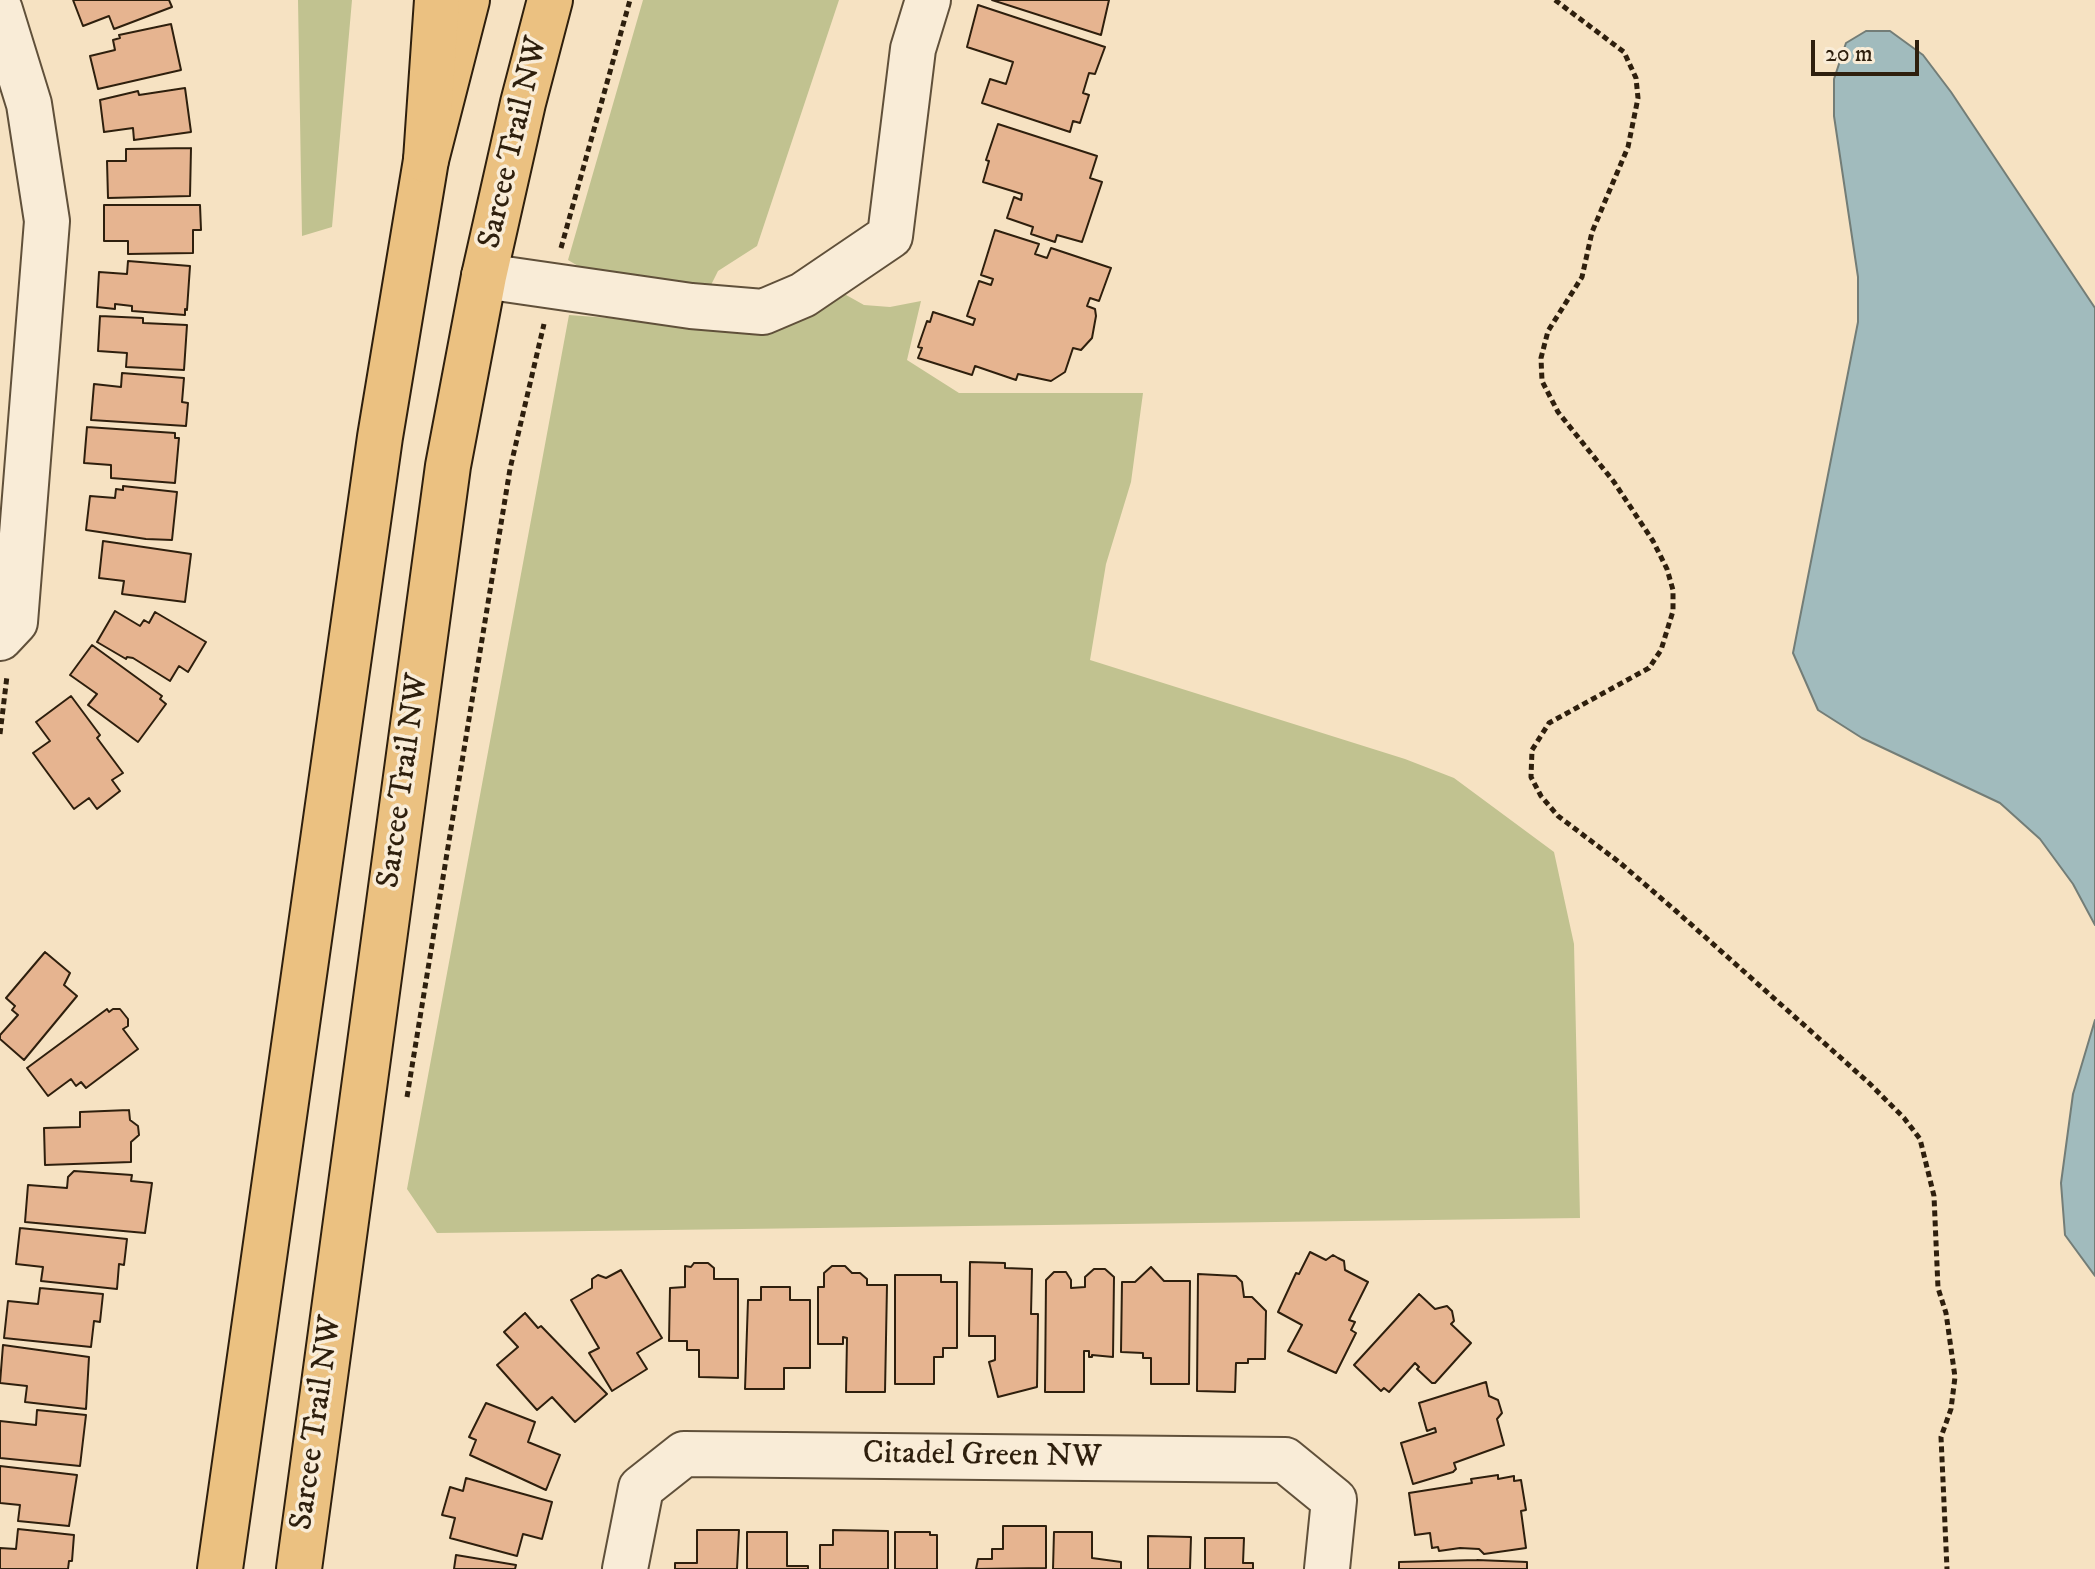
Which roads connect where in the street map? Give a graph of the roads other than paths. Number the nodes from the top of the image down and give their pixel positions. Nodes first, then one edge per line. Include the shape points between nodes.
1 (437, 0) edge
2 (467, 0) edge
3 (550, 0) edge
4 (928, 0) edge
5 (0, 10) edge
6 (426, 160) junction
7 (484, 276) junction
8 (4, 657) edge
9 (220, 1569) edge
10 (299, 1569) edge
11 (625, 1569) edge
12 (1327, 1569) edge

1 - 6 main road
2 - 6 main road
3 - 7 main road, Sarcee Trail NW
4 - 7 street via 913,49 890,236 803,295 763,312
5 - 8 street via 29,104 47,221 15,622
6 - 9 main road via 380,437
7 - 10 main road, Sarcee Trail NW via 448,466
11 - 12 street, Citadel Green NW via 641,1488 684,1454 1285,1460 1334,1500

